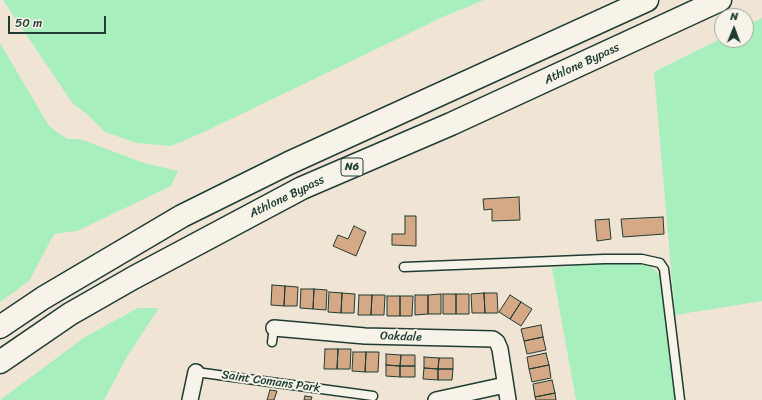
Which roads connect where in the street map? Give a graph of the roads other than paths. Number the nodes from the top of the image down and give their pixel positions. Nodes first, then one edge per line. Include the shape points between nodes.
1 (647, 0) edge
2 (720, 0) edge
3 (404, 267) dead end
4 (0, 327) edge
5 (273, 335) dead end
6 (0, 362) edge
7 (196, 372) joint
8 (505, 385) junction
9 (373, 396) dead end
10 (190, 400) edge
11 (436, 400) edge
12 (508, 400) edge
13 (680, 400) edge

1 - 4 highway, N6 via 296,159 197,209 127,247
2 - 6 highway, Athlone Bypass / N6 via 451,124 295,192 205,238 70,314
3 - 13 lane via 604,259 642,259 660,264 664,269
5 - 8 street, Oakdale via 493,339 500,349
7 - 9 lane, Saint Comans Park
7 - 10 street, Saint Comans Park
8 - 11 street
8 - 12 street, Oakdale

